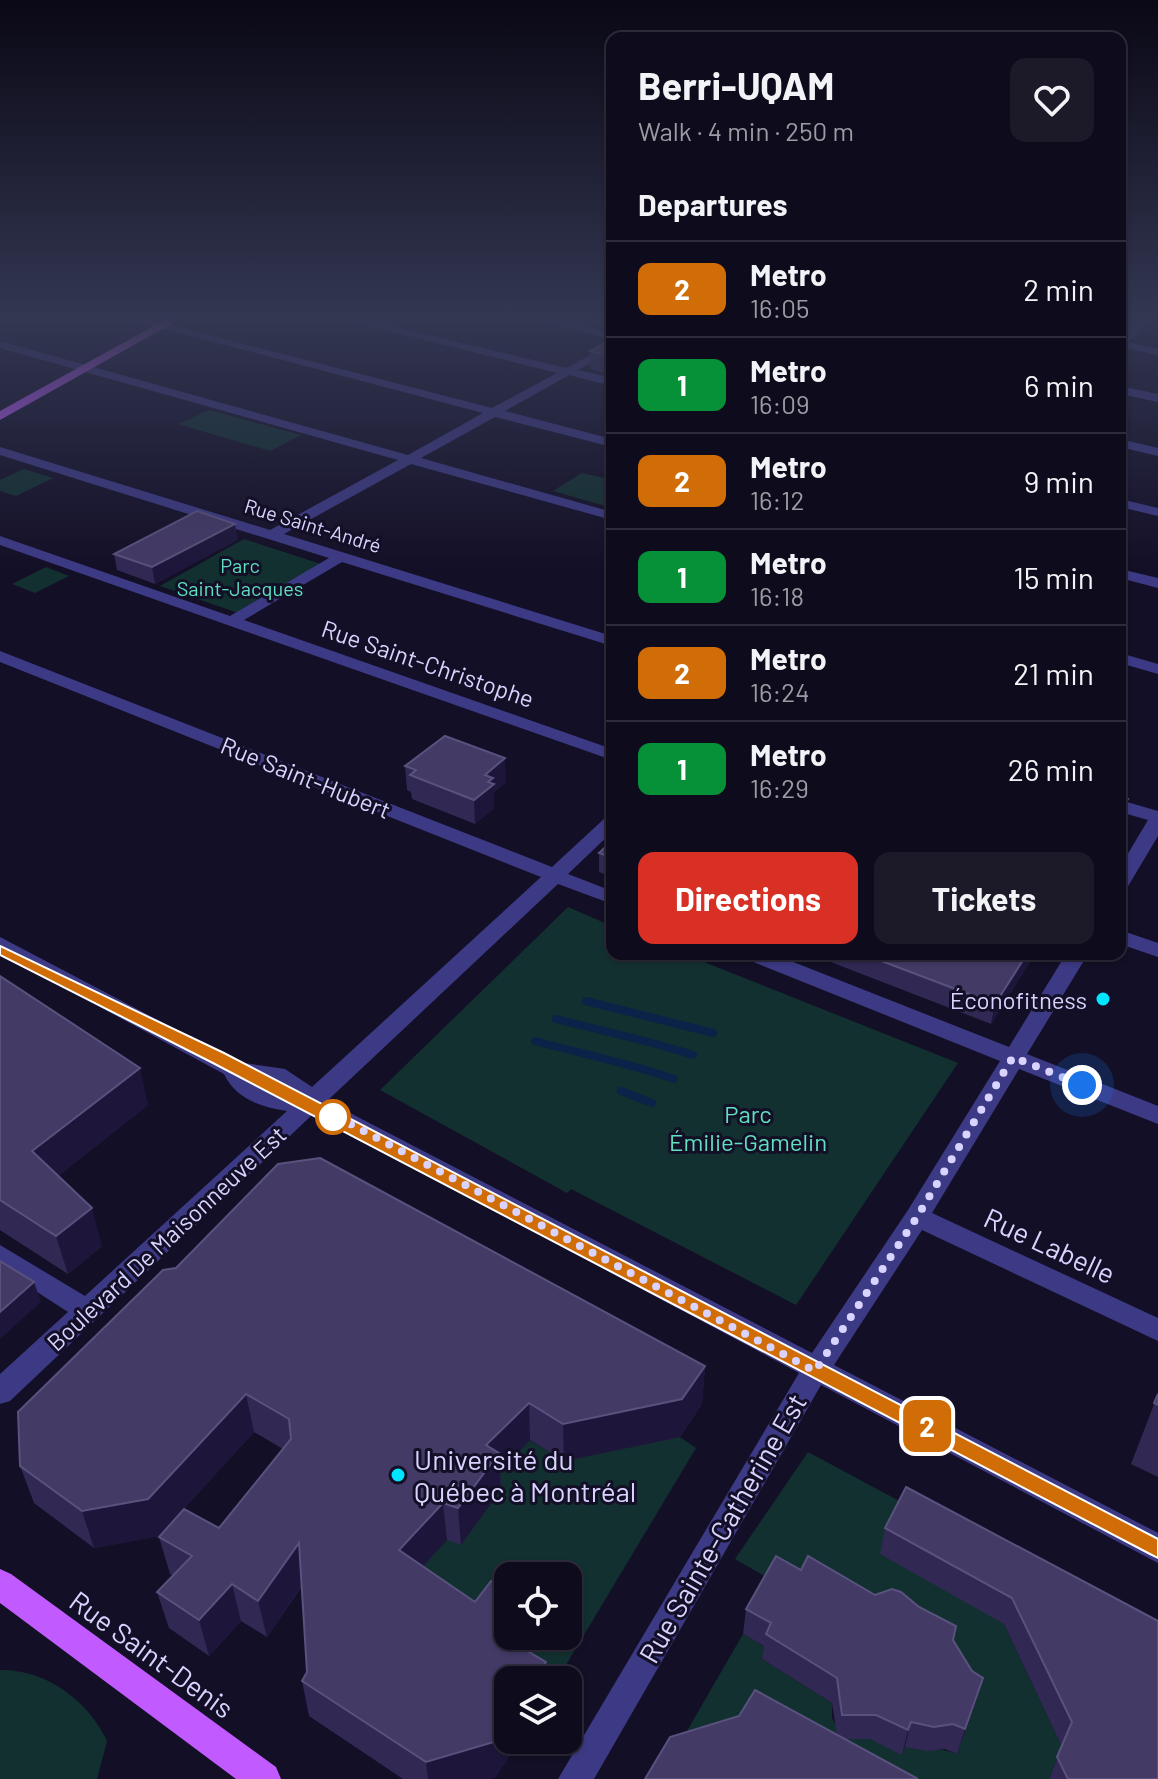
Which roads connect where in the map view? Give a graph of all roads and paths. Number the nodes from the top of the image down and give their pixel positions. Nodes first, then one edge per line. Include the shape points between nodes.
1 (27, 401) edge
2 (205, 401) edge
3 (451, 401) edge
4 (514, 401) edge
5 (494, 412) junction
6 (0, 416) edge
7 (606, 441) edge
8 (1126, 444) edge
9 (0, 451) edge
10 (1158, 452) edge
11 (410, 459) junction
12 (1126, 504) edge
13 (1158, 512) edge
14 (606, 514) edge
15 (272, 535) junction
16 (0, 540) edge
17 (342, 556) junction
18 (1126, 575) edge
19 (1158, 583) edge
20 (232, 621) junction
21 (606, 639) edge
22 (0, 656) edge
23 (1126, 660) edge
24 (1158, 669) edge
25 (606, 753) edge
26 (1126, 808) edge
27 (1158, 818) edge
28 (606, 828) edge
29 (1126, 874) edge
30 (555, 876) junction
31 (606, 896) edge
32 (1126, 939) edge
33 (0, 944) edge
34 (1158, 950) edge
35 (768, 960) edge
36 (1073, 960) edge
37 (1013, 1057) junction
38 (311, 1103) junction
39 (1158, 1115) edge
40 (917, 1217) junction
41 (0, 1255) edge
42 (87, 1311) junction
43 (1158, 1330) edge
44 (815, 1371) junction
45 (0, 1392) edge
46 (1158, 1549) edge
47 (0, 1584) edge
48 (264, 1779) edge
49 (575, 1779) edge

1 - 6 main road
2 - 11 street
3 - 5 street
4 - 5 street
5 - 7 street
5 - 11 street
8 - 10 street
9 - 15 street, Rue Saint-André
11 - 14 street
11 - 15 street
12 - 13 street
15 - 17 street, Rue Saint-André
16 - 20 street, Rue Saint-Christophe
17 - 20 street
17 - 21 street, Rue Saint-André
18 - 19 street
20 - 25 street, Rue Saint-Christophe
22 - 30 street, Rue Saint-Hubert
23 - 24 street
26 - 27 street
27 - 29 street
28 - 30 street, Boulevard De Maisonneuve Est
30 - 31 street, Rue Saint-Hubert
30 - 38 street, Boulevard De Maisonneuve Est
32 - 34 street
33 - 38 street via 233,1069 241,1084 270,1099
35 - 37 street
36 - 37 street, Rue Sainte-Catherine Est
37 - 39 street
37 - 40 street, Rue Sainte-Catherine Est
38 - 42 street, Boulevard De Maisonneuve Est
38 - 44 street
40 - 43 street, Rue Labelle
40 - 44 street, Rue Sainte-Catherine Est
41 - 42 street
42 - 45 street, Boulevard De Maisonneuve Est
44 - 46 street
44 - 49 street, Rue Sainte-Catherine Est
47 - 48 main road, Rue Saint-Denis

